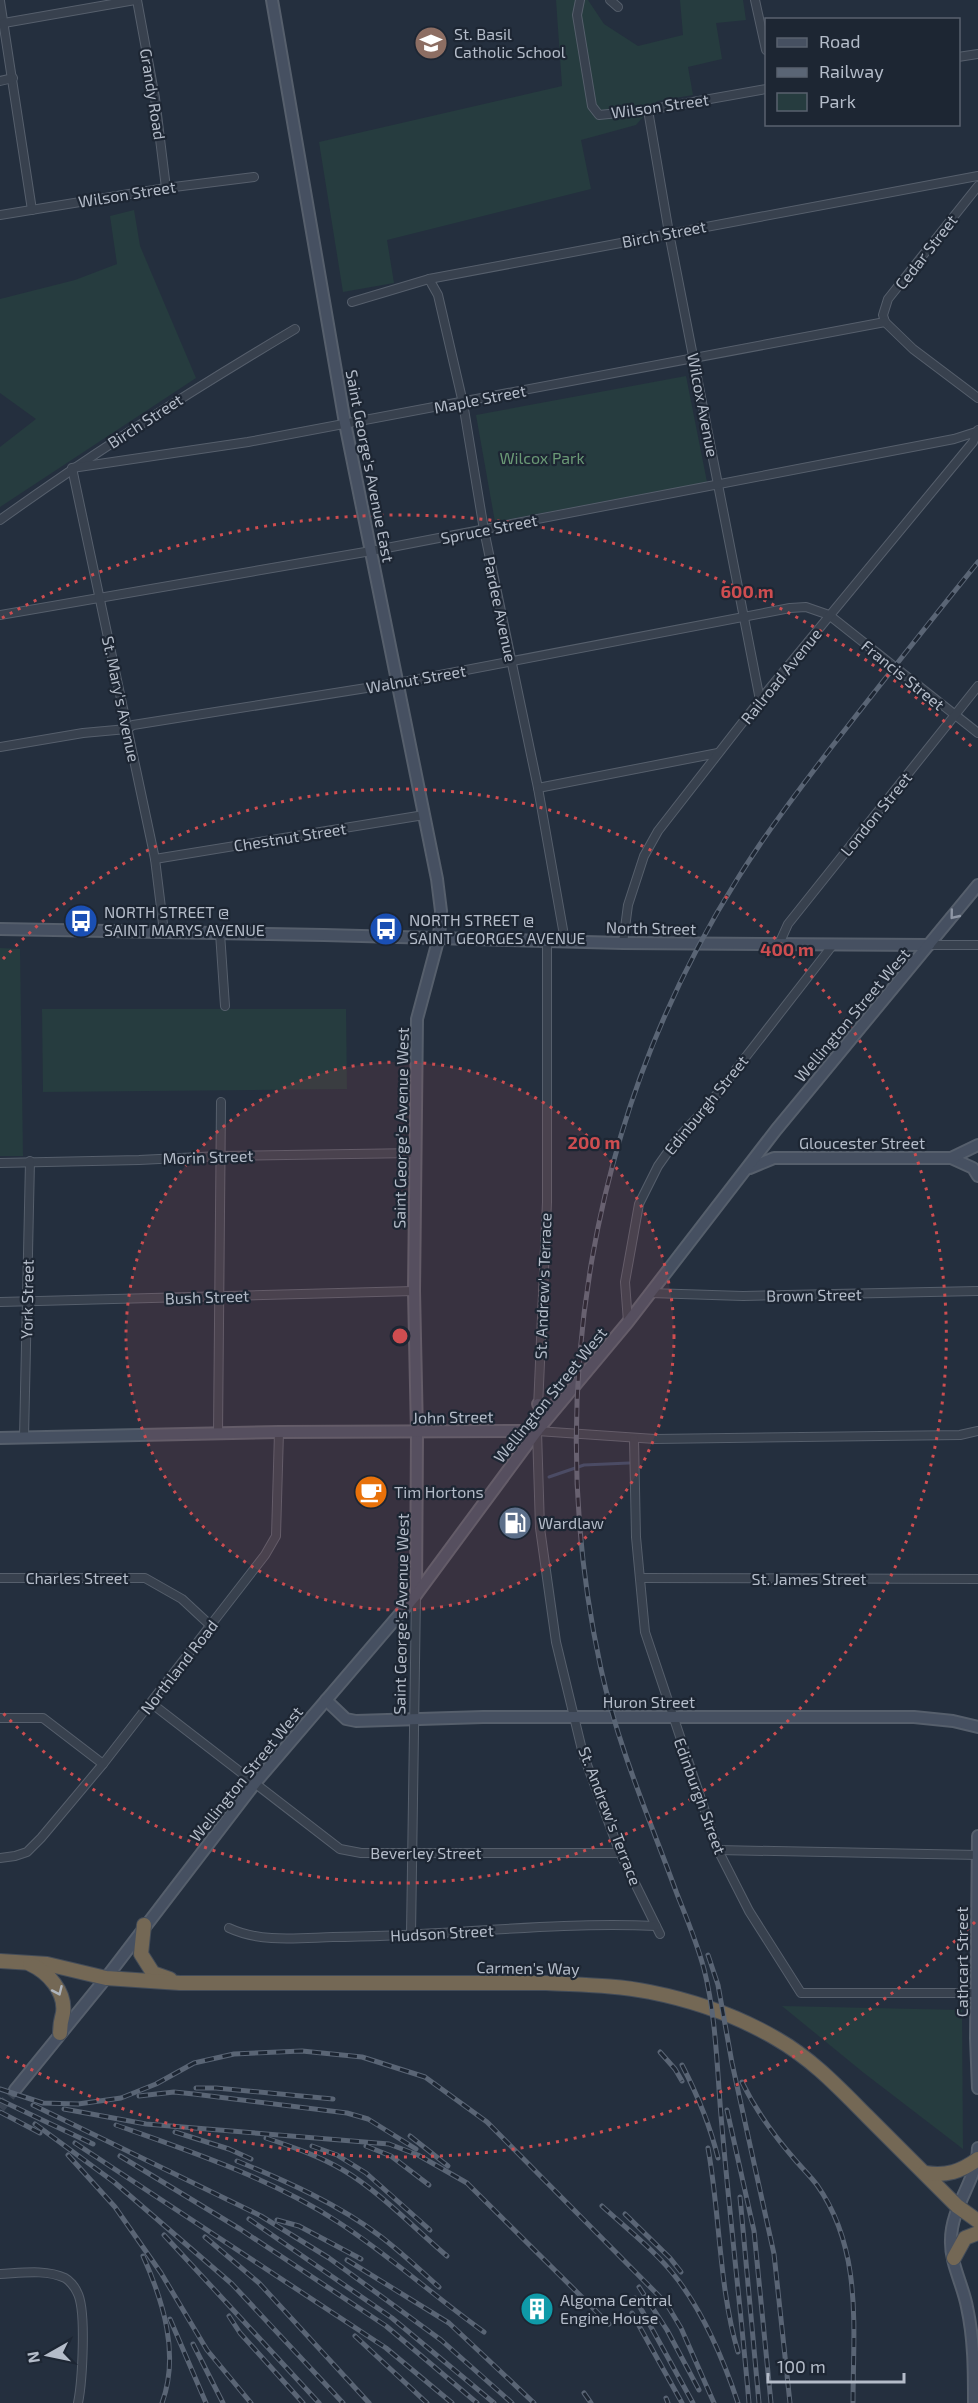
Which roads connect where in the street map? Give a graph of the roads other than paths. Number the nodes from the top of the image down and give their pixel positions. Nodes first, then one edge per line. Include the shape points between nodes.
1 (136, 0) edge
2 (272, 0) edge
3 (580, 0) edge
4 (610, 0) edge
5 (755, 0) edge
6 (0, 2) edge
7 (618, 8) dead end
8 (4, 23) junction
9 (765, 45) edge
10 (978, 54) edge
11 (960, 57) edge
12 (13, 78) junction
13 (0, 81) edge
14 (765, 89) edge
15 (648, 110) junction
16 (978, 176) edge
17 (254, 177) dead end
18 (978, 186) edge
19 (166, 188) junction
20 (32, 210) junction
21 (0, 215) edge
22 (669, 233) junction
23 (429, 279) junction
24 (352, 302) dead end
25 (885, 322) junction
26 (295, 329) dead end
27 (694, 358) junction
28 (978, 398) edge
29 (463, 403) junction
30 (345, 423) junction
31 (977, 431) edge
32 (72, 468) junction
33 (718, 484) junction
34 (0, 520) edge
35 (484, 530) junction
36 (371, 551) junction
37 (99, 597) junction
38 (0, 615) edge
39 (830, 615) junction
40 (746, 618) junction
41 (511, 662) junction
42 (398, 683) junction
43 (978, 686) edge
44 (760, 700) junction
45 (955, 716) junction
46 (127, 729) junction
47 (978, 733) edge
48 (0, 747) edge
49 (718, 753) junction
50 (538, 788) junction
51 (424, 815) junction
52 (155, 859) junction
53 (978, 885) edge
54 (0, 929) edge
55 (164, 932) junction
56 (220, 933) junction
57 (439, 937) junction
58 (548, 941) junction
59 (565, 942) junction
60 (623, 943) junction
61 (779, 944) junction
62 (929, 945) junction
63 (978, 945) edge
64 (832, 946) junction
65 (225, 1006) dead end
66 (221, 1102) dead end
67 (776, 1130) junction
68 (978, 1144) edge
69 (416, 1153) junction
70 (220, 1156) junction
71 (786, 1157) junction
72 (951, 1158) junction
73 (30, 1161) junction
74 (0, 1162) edge
75 (746, 1170) junction
76 (978, 1176) edge
77 (414, 1291) junction
78 (978, 1291) edge
79 (650, 1293) junction
80 (219, 1296) junction
81 (0, 1302) edge
82 (26, 1302) junction
83 (628, 1322) junction
84 (560, 1403) junction
85 (538, 1404) junction
86 (537, 1431) junction
87 (978, 1431) edge
88 (279, 1432) junction
89 (417, 1433) junction
90 (218, 1434) junction
91 (24, 1437) junction
92 (0, 1438) edge
93 (634, 1438) junction
94 (0, 1578) edge
95 (640, 1578) junction
96 (978, 1579) edge
97 (416, 1595) junction
98 (210, 1625) junction
99 (326, 1701) junction
100 (151, 1703) junction
101 (672, 1716) junction
102 (575, 1717) junction
103 (0, 1718) edge
104 (414, 1720) junction
105 (978, 1727) edge
106 (103, 1764) junction
107 (256, 1782) junction
108 (978, 1836) edge
109 (718, 1850) junction
110 (620, 1853) junction
111 (412, 1854) junction
112 (978, 1855) edge
113 (0, 1858) edge
114 (144, 1925) junction
115 (656, 1926) junction
116 (230, 1928) dead end
117 (660, 1934) dead end
118 (411, 1935) junction
119 (0, 1961) edge
120 (28, 1963) junction
121 (977, 1968) edge
122 (106, 1978) junction
123 (180, 1983) junction
124 (976, 1993) junction
125 (60, 2033) junction
126 (977, 2038) edge
127 (978, 2088) edge
128 (15, 2090) tunnel mouth
129 (978, 2148) edge
130 (978, 2159) edge
131 (925, 2174) junction
132 (957, 2206) junction
133 (978, 2221) edge
134 (978, 2233) edge
135 (954, 2258) junction
136 (0, 2274) edge
137 (976, 2347) edge
138 (78, 2403) edge
139 (974, 2403) edge

1 - 8 street
1 - 19 street, Grandy Road via 155,98
2 - 30 street, Saint George's Avenue East
3 - 15 street, Wilson Street via 577,15 592,106 599,115
4 - 7 street
5 - 9 street
6 - 8 street
8 - 12 street
10 - 11 street
12 - 13 street
12 - 20 street
14 - 15 street, Wilson Street
15 - 22 street, Wilcox Avenue
16 - 22 street, Birch Street
17 - 19 street, Wilson Street
18 - 25 street, Cedar Street via 888,299
19 - 20 street, Wilson Street
20 - 21 street, Wilson Street
22 - 23 street, Birch Street
22 - 27 street, Wilcox Avenue
23 - 24 street, Birch Street
23 - 29 street, Pardee Avenue via 438,295
25 - 27 street, Maple Street
25 - 28 street
26 - 32 street, Birch Street
27 - 29 street, Maple Street
27 - 33 street, Wilcox Avenue
29 - 30 street, Maple Street
29 - 35 street, Pardee Avenue
30 - 32 street, Maple Street
30 - 36 street, Saint George's Avenue East
31 - 33 street, Spruce Street via 954,439
31 - 39 street, Railroad Avenue via 973,442
32 - 34 street, Birch Street
32 - 37 street, St. Mary's Avenue
33 - 35 street, Spruce Street
33 - 40 street, Wilcox Avenue
35 - 36 street, Spruce Street
35 - 41 street, Pardee Avenue
36 - 37 street, Spruce Street
36 - 42 street, Saint George's Avenue East
37 - 38 street, Spruce Street
37 - 46 street, St. Mary's Avenue
39 - 40 street, Walnut Street via 806,607
39 - 44 street, Railroad Avenue
39 - 45 street, Francis Street
40 - 41 street, Walnut Street
40 - 44 street, Wilcox Avenue
41 - 42 street, Walnut Street
41 - 50 street, Pardee Avenue
42 - 46 street, Walnut Street
42 - 51 street, Saint George's Avenue East
43 - 45 street, London Street
44 - 49 street, Railroad Avenue
45 - 47 street, Francis Street
45 - 61 street, London Street via 788,924
46 - 48 street, Walnut Street
46 - 52 street, St. Mary's Avenue
49 - 50 street
49 - 60 street, Railroad Avenue via 658,831 644,856 628,905
50 - 59 street, Pardee Avenue
51 - 52 street, Chestnut Street
51 - 57 street, Saint George's Avenue East via 441,911
52 - 55 street, St. Mary's Avenue
53 -> 62 street, Wellington Street West
54 - 55 street, North Street
55 - 56 street, North Street
56 - 57 street, North Street
56 - 65 street
57 - 58 street, North Street
57 - 69 street, Saint George's Avenue West via 417,1018
58 - 59 street, North Street
58 - 85 street, St. Andrew's Terrace via 547,1202
59 - 60 street, North Street
60 - 61 street, North Street
61 - 64 street, North Street
62 - 63 street, North Street
62 - 64 street, North Street
62 - 67 street, Wellington Street West
64 - 83 street, Edinburgh Street via 658,1166 639,1204 625,1282
66 - 70 street
67 - 71 street via 777,1147
67 - 75 street, Wellington Street West
68 - 72 street, Gloucester Street
69 - 70 street, Morin Street
69 - 77 street, Saint George's Avenue West
70 - 73 street, Morin Street
70 - 80 street
71 - 72 street, Gloucester Street
71 - 75 street, Gloucester Street
72 - 76 street via 973,1168
73 - 74 street, Morin Street
73 - 82 street, York Street
75 - 79 street, Wellington Street West
77 - 80 street, Bush Street
77 - 89 street, Saint George's Avenue West
78 - 79 street, Brown Street via 743,1296
79 - 83 street, Wellington Street West
80 - 82 street, Bush Street
80 - 90 street
81 - 82 street, Bush Street
82 - 91 street, York Street
83 - 84 street, Wellington Street West
84 - 85 street via 547,1407
84 - 86 street, Wellington Street West
85 - 86 street, St. Andrew's Terrace
86 - 89 street, John Street
86 - 93 street, John Street
86 - 97 street, Wellington Street West
86 - 102 street, St. Andrew's Terrace via 540,1528 556,1642
87 - 93 street, John Street via 949,1435
88 - 89 street, John Street
88 - 90 street, John Street
88 - 98 street, Northland Road via 276,1536
89 - 97 street, Saint George's Avenue West
90 - 91 street, John Street
91 - 92 street, John Street
93 - 95 street, Edinburgh Street
94 - 98 street, Charles Street via 145,1578 182,1599
95 - 96 street, St. James Street
95 - 101 street, Edinburgh Street via 645,1632
97 - 99 street, Wellington Street West
97 - 104 street, Saint George's Avenue West
98 - 100 street, Northland Road
99 - 104 street, Huron Street via 346,1719
99 - 107 street, Wellington Street West
100 - 106 street, Northland Road
100 - 107 street, Beverley Street
101 - 102 street, Huron Street
101 - 105 street, Huron Street via 914,1717
101 - 109 street, Edinburgh Street
102 - 104 street, Huron Street
102 - 110 street, St. Andrew's Terrace via 583,1754
103 - 106 street via 43,1718
104 - 111 street, Saint George's Avenue West
106 - 113 street, Northland Road via 27,1852
107 - 111 street, Beverley Street via 340,1849
107 - 114 street, Wellington Street West
108 - 112 street, Cathcart Street
109 - 112 street
109 - 124 street, Edinburgh Street via 749,1911 801,1993
110 - 111 street, Beverley Street
110 - 115 street, St. Andrew's Terrace
111 - 118 street, Saint George's Avenue West
112 - 121 street, Cathcart Street
114 - 122 street, Wellington Street West
114 - 123 highway via 141,1954 148,1968
115 - 117 street, St. Andrew's Terrace
115 - 118 street, Hudson Street via 600,1925
116 - 118 street, Hudson Street via 266,1937
119 - 120 highway, Carmen's Way
120 - 122 highway, Carmen's Way
120 -> 125 highway via 52,1980 60,1994
121 - 124 street, Cathcart Street
122 - 123 highway, Carmen's Way
122 - 125 street, Wellington Street West
123 - 131 highway, Carmen's Way via 546,1983 660,1994 723,2012 779,2040 830,2079
124 - 126 street, Cathcart Street
125 - 128 street, Wellington Street West
126 - 127 street, Cathcart Street
129 - 130 street
130 - 131 highway via 949,2175
130 - 132 street
131 - 132 highway, Carmen's Way
132 - 133 highway, Carmen's Way
132 - 135 street via 950,2242
134 - 135 highway via 965,2238
135 - 137 street
136 - 138 street via 47,2273 67,2279 78,2292 82,2314
137 - 139 street

